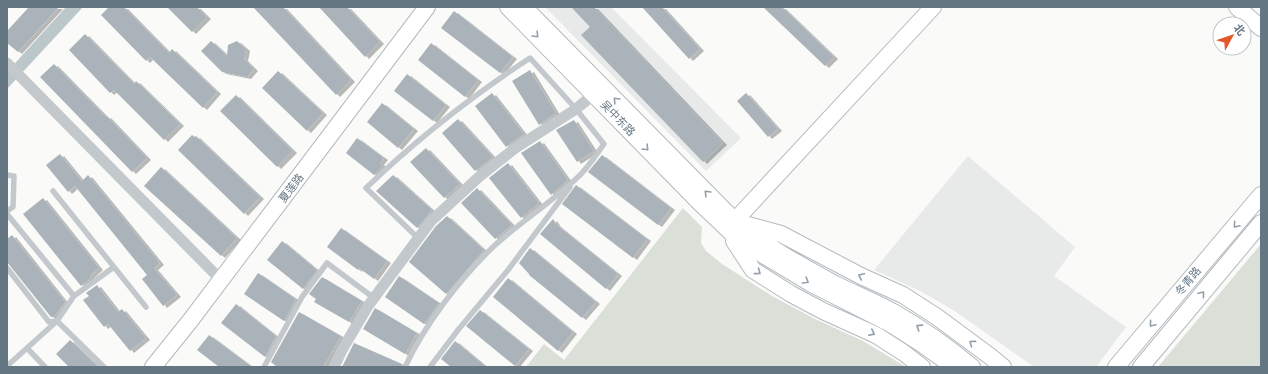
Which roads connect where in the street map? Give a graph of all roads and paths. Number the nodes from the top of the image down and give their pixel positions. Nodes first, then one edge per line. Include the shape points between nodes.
1 (427, 7) edge
2 (508, 7) edge
3 (524, 7) edge
4 (933, 7) edge
5 (1237, 7) edge
6 (1261, 28) edge
7 (7, 63) edge
8 (594, 94) junction
9 (576, 109) junction
10 (7, 175) edge
11 (579, 176) junction
12 (53, 190) dead end
13 (1261, 195) edge
14 (7, 213) edge
15 (1261, 223) edge
16 (731, 225) junction
17 (418, 238) junction
18 (114, 267) junction
19 (7, 268) edge
20 (221, 280) junction
21 (74, 296) junction
22 (374, 298) junction
23 (146, 307) dead end
24 (892, 318) junction
25 (57, 321) junction
26 (27, 348) junction
27 (7, 366) edge
28 (45, 367) edge
29 (104, 367) edge
30 (153, 367) edge
31 (264, 367) edge
32 (334, 367) edge
33 (405, 367) edge
34 (430, 367) edge
35 (922, 367) edge
36 (954, 367) edge
37 (972, 367) edge
38 (1003, 367) edge
39 (1116, 367) edge
40 (1141, 367) edge

1 - 20 main road, 夏莲路
2 -> 8 main road, 吴中东路
16 -> 3 main road, 吴中东路
4 - 16 main road
5 - 6 main road
7 - 20 street
8 - 9 street
8 -> 16 main road, 吴中东路
9 - 11 lane via 604,144
9 - 17 street via 514,149 473,181 431,221
9 - 17 lane via 530,58 496,80 397,158 366,188
10 - 14 lane via 14,176 13,206
11 - 33 lane via 494,247 468,273 424,333
11 - 34 lane
12 - 18 lane
13 -> 39 main road, 冬青路
14 - 21 lane
40 -> 15 main road, 冬青路
16 - 24 main road
16 -> 35 main road via 753,270 823,311 876,335
38 -> 16 main road via 903,294 861,276 781,234
17 - 22 street
18 - 21 lane
18 - 23 lane
19 - 25 lane via 49,322
20 - 30 main road, 夏莲路
21 - 25 lane
22 - 31 lane via 327,263 302,297
22 - 32 street
24 - 36 main road
37 -> 24 main road via 941,342
25 - 26 lane
25 - 29 lane
26 - 27 lane
26 - 28 lane

